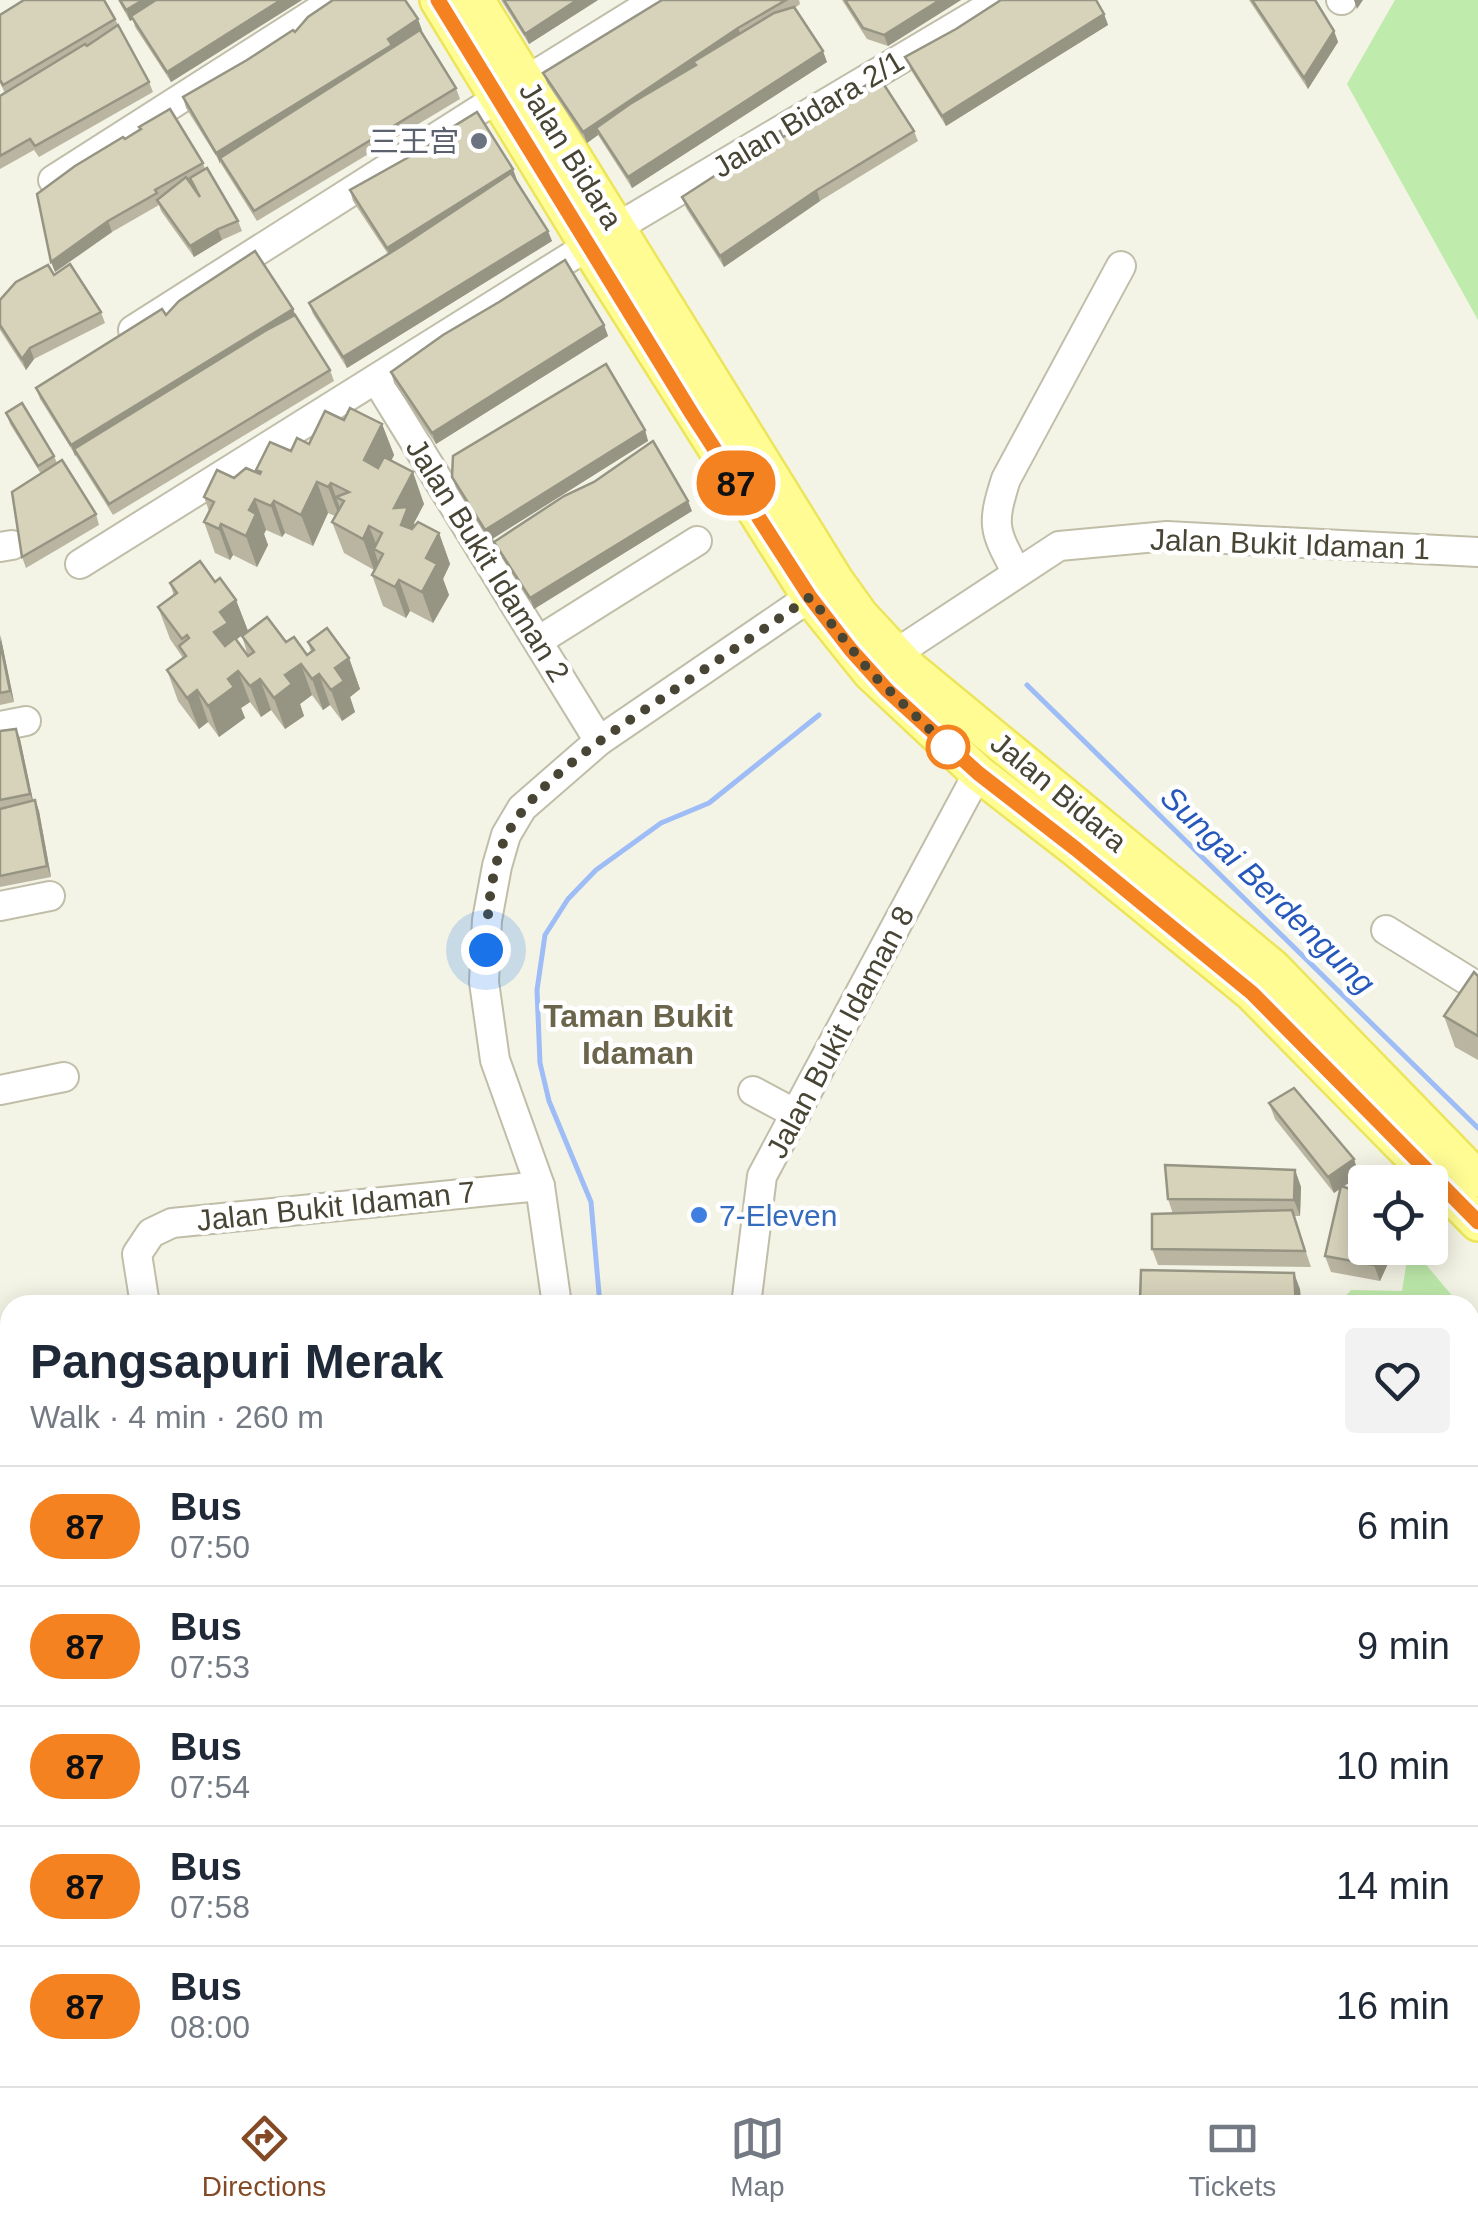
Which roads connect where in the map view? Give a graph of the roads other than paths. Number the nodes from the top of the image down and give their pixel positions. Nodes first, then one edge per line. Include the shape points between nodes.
1 (334, 0) edge
2 (438, 0) edge
3 (476, 0) edge
4 (656, 0) edge
5 (1000, 0) edge
6 (511, 90) junction
7 (53, 180) edge
8 (602, 237) junction
9 (1121, 266) dead end
10 (114, 342) edge
11 (376, 378) junction
12 (698, 541) dead end
13 (1478, 552) edge
14 (80, 564) dead end
15 (1017, 573) junction
16 (810, 597) junction
17 (538, 641) junction
18 (895, 654) junction
19 (600, 741) junction
20 (978, 773) junction
21 (50, 896) dead end
22 (0, 906) edge
23 (1386, 930) dead end
24 (1478, 987) edge
25 (64, 1077) dead end
26 (0, 1090) edge
27 (753, 1092) dead end
28 (796, 1114) junction
29 (1478, 1178) edge
30 (540, 1186) junction
31 (1478, 1222) edge
32 (143, 1295) edge
33 (556, 1295) edge
34 (747, 1295) edge

1 - 7 street
2 - 6 main road, Jalan Bidara
3 - 6 main road, Jalan Bidara
4 - 6 street
5 - 8 street, Jalan Bidara 2/1
6 - 8 main road, Jalan Bidara
6 - 10 street
8 - 11 street
8 - 16 main road, Jalan Bidara
8 - 18 main road, Jalan Bidara via 722,394 836,580
9 - 15 street via 1006,478 996,510 998,536
11 - 14 street
11 - 17 street, Jalan Bukit Idaman 2 via 442,467
12 - 17 street
13 - 15 street, Jalan Bukit Idaman 1 via 1167,536 1059,546
15 - 18 street, Jalan Bukit Idaman 1
16 - 19 street
16 - 20 main road, Jalan Bidara via 871,673
17 - 19 street, Jalan Bukit Idaman 2
18 - 29 main road, Jalan Bidara via 1272,966
19 - 30 street via 522,808 506,835 487,920 484,982 496,1060
20 - 28 street, Jalan Bukit Idaman 8
20 - 31 main road, Jalan Bidara via 1252,993
21 - 22 street
23 - 24 street
25 - 26 street
27 - 28 street
28 - 34 street, Jalan Bukit Idaman 8 via 762,1176
30 - 32 street, Jalan Bukit Idaman 7 via 161,1226 137,1254
30 - 33 street

